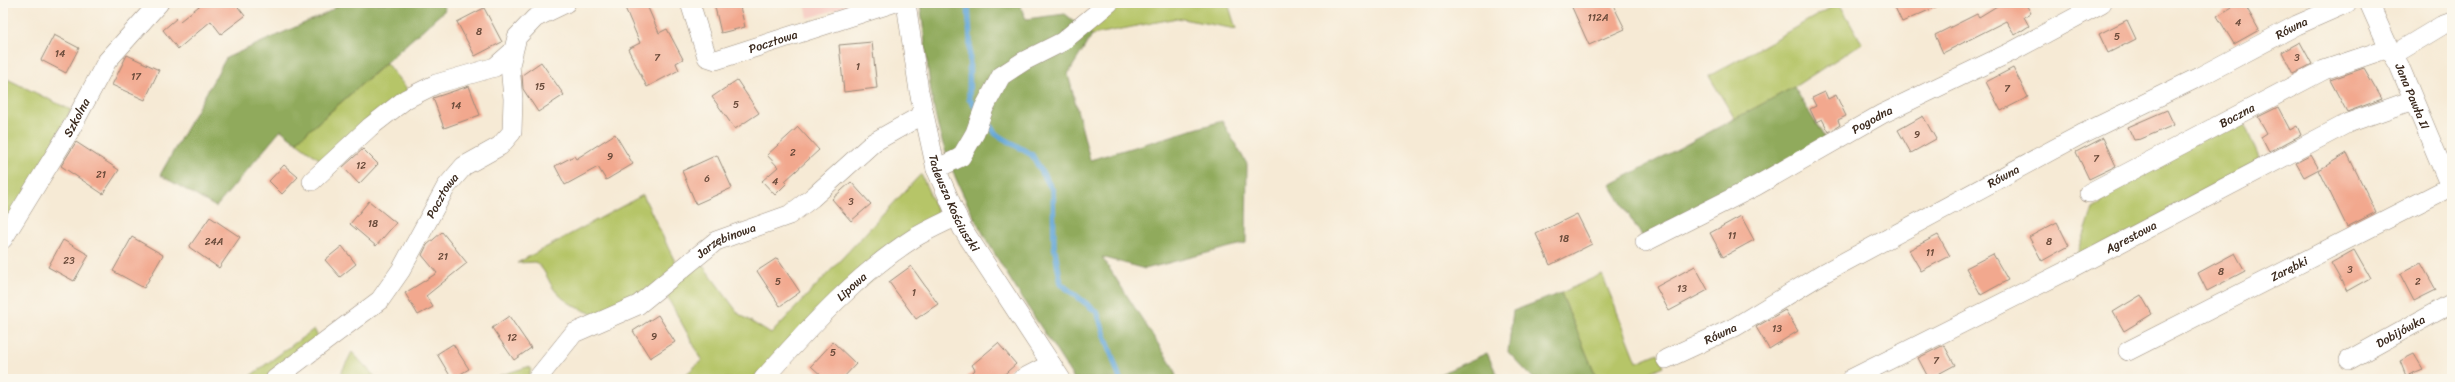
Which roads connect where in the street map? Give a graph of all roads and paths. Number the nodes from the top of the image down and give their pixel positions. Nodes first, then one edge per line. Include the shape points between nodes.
1 (159, 3) edge
2 (566, 3) edge
3 (690, 3) edge
4 (893, 3) edge
5 (906, 3) edge
6 (1108, 3) edge
7 (2102, 3) edge
8 (2347, 3) edge
9 (2369, 3) edge
10 (2452, 22) edge
11 (513, 51) junction
12 (2391, 52) junction
13 (2413, 100) junction
14 (924, 114) junction
15 (936, 169) junction
16 (312, 181) dead end
17 (2451, 188) edge
18 (2089, 193) dead end
19 (957, 216) junction
20 (3, 239) edge
21 (1645, 242) dead end
22 (2452, 303) edge
23 (2128, 351) dead end
24 (1666, 359) dead end
25 (2349, 360) dead end
26 (1056, 371) edge
27 (275, 379) edge
28 (537, 379) edge
29 (763, 379) edge
30 (1022, 379) edge
31 (1851, 379) edge

1 - 20 street, Szkolna via 107,61 69,132
2 - 11 street, Pocztowa via 535,18 517,37
3 - 4 street, Pocztowa via 702,47 707,57 716,60
5 - 14 street, Tadeusza Kościuszki
6 - 15 street via 1062,42 1024,61 1002,76 961,157
7 - 21 street, Pogodna via 2011,52 1882,114 1756,186
8 - 24 street, Równa via 2297,25 2199,77 2082,134 1824,273 1735,327
9 - 12 street, Jana Pawła II
10 - 12 street, Boczna
11 - 16 street via 495,67 436,84 406,98 370,127
11 - 27 street, Pocztowa via 510,65 512,132 500,146 464,166 446,187 401,270 380,300
12 - 13 street, Jana Pawła II
12 - 18 street, Boczna via 2324,70
13 - 17 street, Jana Pawła II
13 - 31 street, Agrestowa via 2348,123 2076,266
14 - 15 street, Tadeusza Kościuszki
14 - 28 street, Jarzębinowa via 874,142 812,198 789,215 716,241 638,305 574,333
15 - 19 street, Tadeusza Kościuszki
17 - 23 street, Zarębki
19 - 26 street, Tadeusza Kościuszki via 962,228
19 - 29 street, Lipowa via 915,238 871,269 825,310
22 - 25 street, Dobijówka
26 - 30 street

